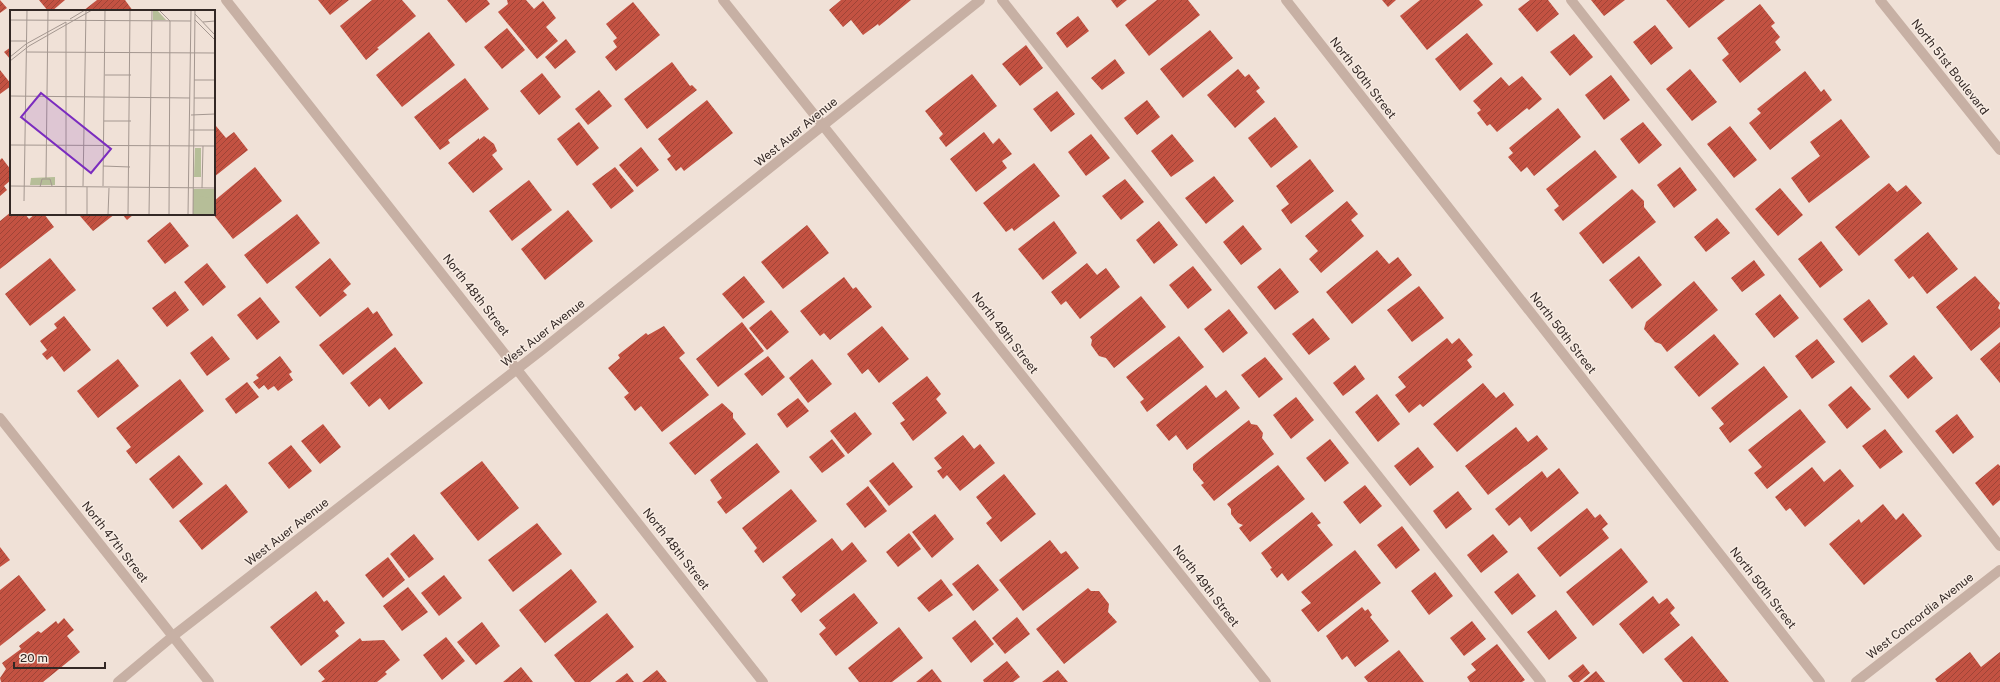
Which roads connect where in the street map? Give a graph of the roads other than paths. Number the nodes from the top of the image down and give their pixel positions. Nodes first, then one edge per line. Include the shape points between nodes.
1 (226, 0) edge
2 (724, 0) edge
3 (980, 0) edge
4 (1002, 0) edge
5 (1286, 0) edge
6 (1571, 0) edge
7 (1880, 0) edge
8 (825, 126) junction
9 (2000, 150) edge
10 (518, 369) junction
11 (0, 418) edge
12 (2000, 546) edge
13 (2000, 570) edge
14 (173, 636) junction
15 (118, 682) edge
16 (209, 682) edge
17 (763, 682) edge
18 (1266, 682) edge
19 (1541, 682) edge
20 (1820, 682) edge
21 (1856, 682) edge

1 - 10 street, North 48th Street
2 - 8 street, North 49th Street
3 - 8 street, West Auer Avenue
4 - 19 street
5 - 20 street, North 50th Street
6 - 12 street
7 - 9 street, North 51st Boulevard
8 - 10 street, West Auer Avenue
8 - 18 street, North 49th Street
10 - 14 street, West Auer Avenue
10 - 17 street, North 48th Street
11 - 14 street, North 47th Street
13 - 21 street, West Concordia Avenue
14 - 15 street, West Auer Avenue
14 - 16 street, North 47th Street

